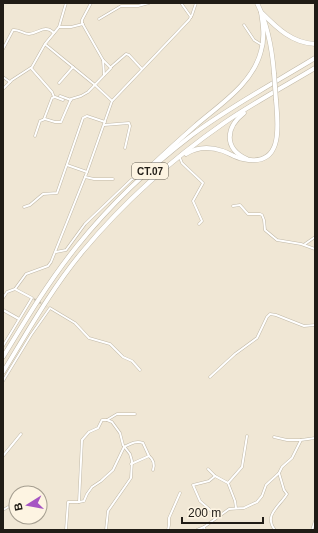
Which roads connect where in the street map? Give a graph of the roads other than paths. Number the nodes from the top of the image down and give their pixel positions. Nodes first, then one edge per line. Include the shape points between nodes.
1 (66, 3) edge
2 (91, 3) edge
3 (149, 3) edge
4 (181, 3) edge
5 (196, 3) edge
6 (257, 3) edge
7 (261, 12) junction
8 (192, 17) junction
9 (99, 19) dead end
10 (83, 24) junction
11 (244, 25) dead end
12 (59, 27) junction
13 (54, 33) junction
14 (46, 44) junction
15 (315, 44) edge
16 (262, 45) junction
17 (3, 50) edge
18 (315, 58) edge
19 (102, 60) junction
20 (73, 67) junction
21 (31, 68) junction
22 (111, 68) junction
23 (315, 68) edge
24 (142, 69) junction
25 (104, 76) junction
26 (3, 77) edge
27 (10, 82) junction
28 (59, 83) dead end
29 (95, 85) junction
30 (3, 88) edge
31 (60, 96) dead end
32 (54, 98) junction
33 (63, 100) dead end
34 (71, 100) junction
35 (112, 101) junction
36 (44, 119) junction
37 (104, 123) junction
38 (35, 136) dead end
39 (125, 148) dead end
40 (180, 158) junction
41 (251, 160) junction
42 (154, 163) junction
43 (67, 165) junction
44 (87, 172) junction
45 (85, 177) junction
46 (113, 179) dead end
47 (150, 182) junction
48 (116, 202) junction
49 (233, 206) dead end
50 (24, 207) dead end
51 (198, 224) dead end
52 (315, 237) edge
53 (304, 245) junction
54 (315, 249) edge
55 (56, 252) junction
56 (15, 289) junction
57 (3, 298) edge
58 (3, 310) edge
59 (19, 319) junction
60 (315, 324) edge
61 (3, 346) edge
62 (3, 356) edge
63 (140, 370) dead end
64 (3, 372) edge
65 (210, 377) dead end
66 (3, 381) edge
67 (135, 414) dead end
68 (107, 420) junction
69 (20, 434) dead end
70 (247, 436) dead end
71 (274, 437) dead end
72 (315, 438) edge
73 (301, 440) junction
74 (124, 447) junction
75 (3, 456) edge
76 (149, 456) junction
77 (131, 464) junction
78 (208, 469) dead end
79 (153, 470) dead end
80 (278, 473) junction
81 (215, 476) junction
82 (228, 483) junction
83 (180, 493) dead end
84 (79, 502) junction
85 (8, 507) dead end
86 (236, 508) junction
87 (3, 510) edge
88 (217, 516) junction
89 (315, 521) edge
90 (204, 527) junction
91 (66, 530) edge
92 (106, 530) edge
93 (168, 530) edge
94 (197, 530) edge
95 (205, 530) edge
96 (275, 530) edge
97 (312, 530) edge

1 - 12 street
2 - 10 street via 82,20
3 - 9 street via 121,6
4 - 8 street
5 - 8 street
6 - 7 highway
7 - 15 highway via 284,33
7 - 16 highway via 264,35
7 - 41 highway, bridge via 268,33 274,73 277,142 266,157
8 - 24 street
10 - 12 street
10 - 19 street
11 - 16 street via 254,40
12 - 13 street
13 - 14 street
13 - 17 street via 47,29 29,34 13,30
14 - 20 street
14 - 21 street
16 - 42 highway via 253,72 241,86
18 - 48 highway, CT.07 via 220,115 192,135
19 - 22 street
19 - 25 street
20 - 28 street
20 - 29 street
21 - 27 street
21 - 32 street via 52,92
22 - 24 street via 126,54
22 - 25 street
23 - 41 highway via 244,113 233,123 229,138 231,144 238,154
23 - 47 highway, CT.07 via 224,122
24 - 35 street
25 - 29 street
26 - 27 street
27 - 30 street
29 - 34 street via 82,96
29 - 35 street
31 - 34 street
32 - 33 street
32 - 36 street via 51,99
34 - 36 street via 61,122
35 - 37 street
36 - 38 street via 40,122
37 - 39 street via 129,123
37 - 43 street via 87,116 83,118
37 - 44 street
40 - 41 highway via 191,151 212,148
40 - 47 highway
40 - 51 street via 182,163 203,182 193,200 202,221
42 - 48 highway
42 - 55 street via 133,178 88,222 67,249
43 - 44 street
43 - 50 street via 56,194 43,194
44 - 45 street
45 - 46 street
45 - 55 street
47 - 64 highway, CT.07 via 83,251 56,287
48 - 62 highway, CT.07 via 77,246 50,282
49 - 53 street via 240,205 248,214 262,215 265,230 277,240
52 - 53 street
53 - 54 street
55 - 56 street via 49,266 28,273
56 - 57 street via 7,292
56 - 59 street via 33,299
58 - 59 street
59 - 61 street
60 - 65 street via 304,326 270,314 257,338
63 - 66 street via 110,344 89,338 75,323 48,308
67 - 68 street via 117,414
68 - 74 street via 111,421 120,433
68 - 84 street via 102,420 98,428 89,432 82,440
69 - 75 street
70 - 82 street via 242,467
71 - 73 street
72 - 73 street
73 - 80 street via 295,454
74 - 76 street via 141,442
74 - 77 street via 130,454
74 - 84 street via 113,470 92,487 84,501
76 - 77 street
76 - 79 street via 154,462
77 - 92 street via 130,480 108,510
78 - 81 street
80 - 86 street via 266,485 257,502 244,508
80 - 96 street via 287,494 271,518
81 - 82 street
81 - 88 street via 209,481 194,485 200,501
82 - 86 street
83 - 93 street via 169,518
84 - 91 street via 68,502
85 - 87 street
86 - 88 street
88 - 90 street
89 - 97 street
90 - 94 street
90 - 95 street

